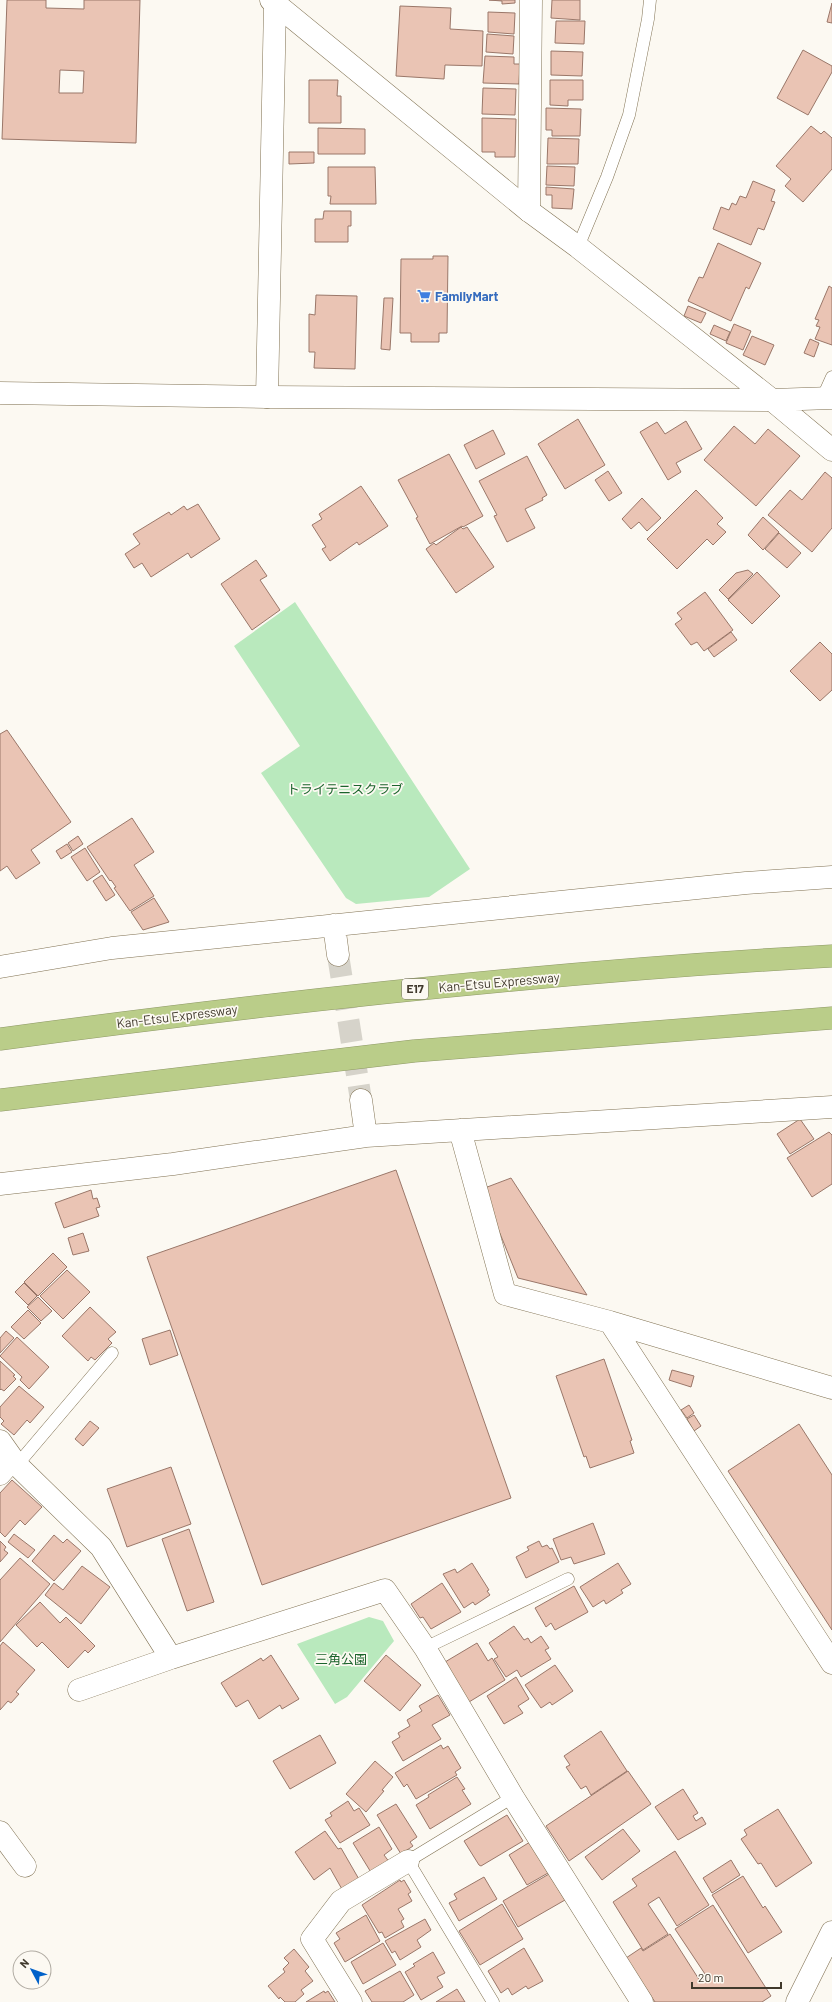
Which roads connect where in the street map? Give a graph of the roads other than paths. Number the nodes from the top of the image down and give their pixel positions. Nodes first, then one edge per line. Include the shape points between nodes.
1 (531, 0) edge
2 (650, 0) edge
3 (273, 2) edge
4 (529, 211) junction
5 (578, 247) junction
6 (832, 377) edge
7 (0, 393) edge
8 (267, 397) junction
9 (828, 398) edge
10 (772, 400) junction
11 (832, 450) edge
12 (832, 877) edge
13 (334, 925) junction
14 (338, 955) tunnel mouth
15 (832, 956) edge
16 (0, 967) edge
17 (832, 1018) edge
18 (0, 1039) edge
19 (0, 1100) edge
20 (361, 1100) tunnel mouth
21 (832, 1107) edge
22 (460, 1130) junction
23 (366, 1136) junction
24 (0, 1184) edge
25 (610, 1322) junction
26 (112, 1354) dead end
27 (832, 1388) edge
28 (0, 1441) edge
29 (10, 1466) edge
30 (568, 1578) dead end
31 (425, 1648) junction
32 (171, 1658) junction
33 (832, 1663) edge
34 (79, 1690) dead end
35 (514, 1797) junction
36 (0, 1832) edge
37 (408, 1861) junction
38 (25, 1866) dead end
39 (832, 1932) edge
40 (351, 2002) edge
41 (494, 2002) edge
42 (642, 2002) edge
43 (796, 2002) edge

1 - 4 street
2 - 5 lane via 629,115
3 - 4 street
3 - 8 street
4 - 5 street
5 - 10 street
6 - 9 lane
7 - 8 street
8 - 10 street
9 - 10 street
10 - 11 street
12 - 13 street via 746,883
13 - 14 street
13 - 16 street via 112,948
15 - 18 highway, Kan-Etsu Expressway / E17 via 415,989 194,1013
17 - 19 highway via 414,1051
20 - 23 street
21 - 22 street
22 - 23 street
22 - 25 street via 506,1294
23 - 24 street via 173,1164
25 - 27 street
25 - 33 street
26 - 29 lane
28 - 29 street
29 - 32 street via 101,1547
30 - 31 lane
31 - 32 street via 385,1590
31 - 35 street
32 - 34 street
35 - 37 lane
35 - 42 street
36 - 38 street
37 - 40 street via 341,1901 312,1939
37 - 41 lane
39 - 43 street

